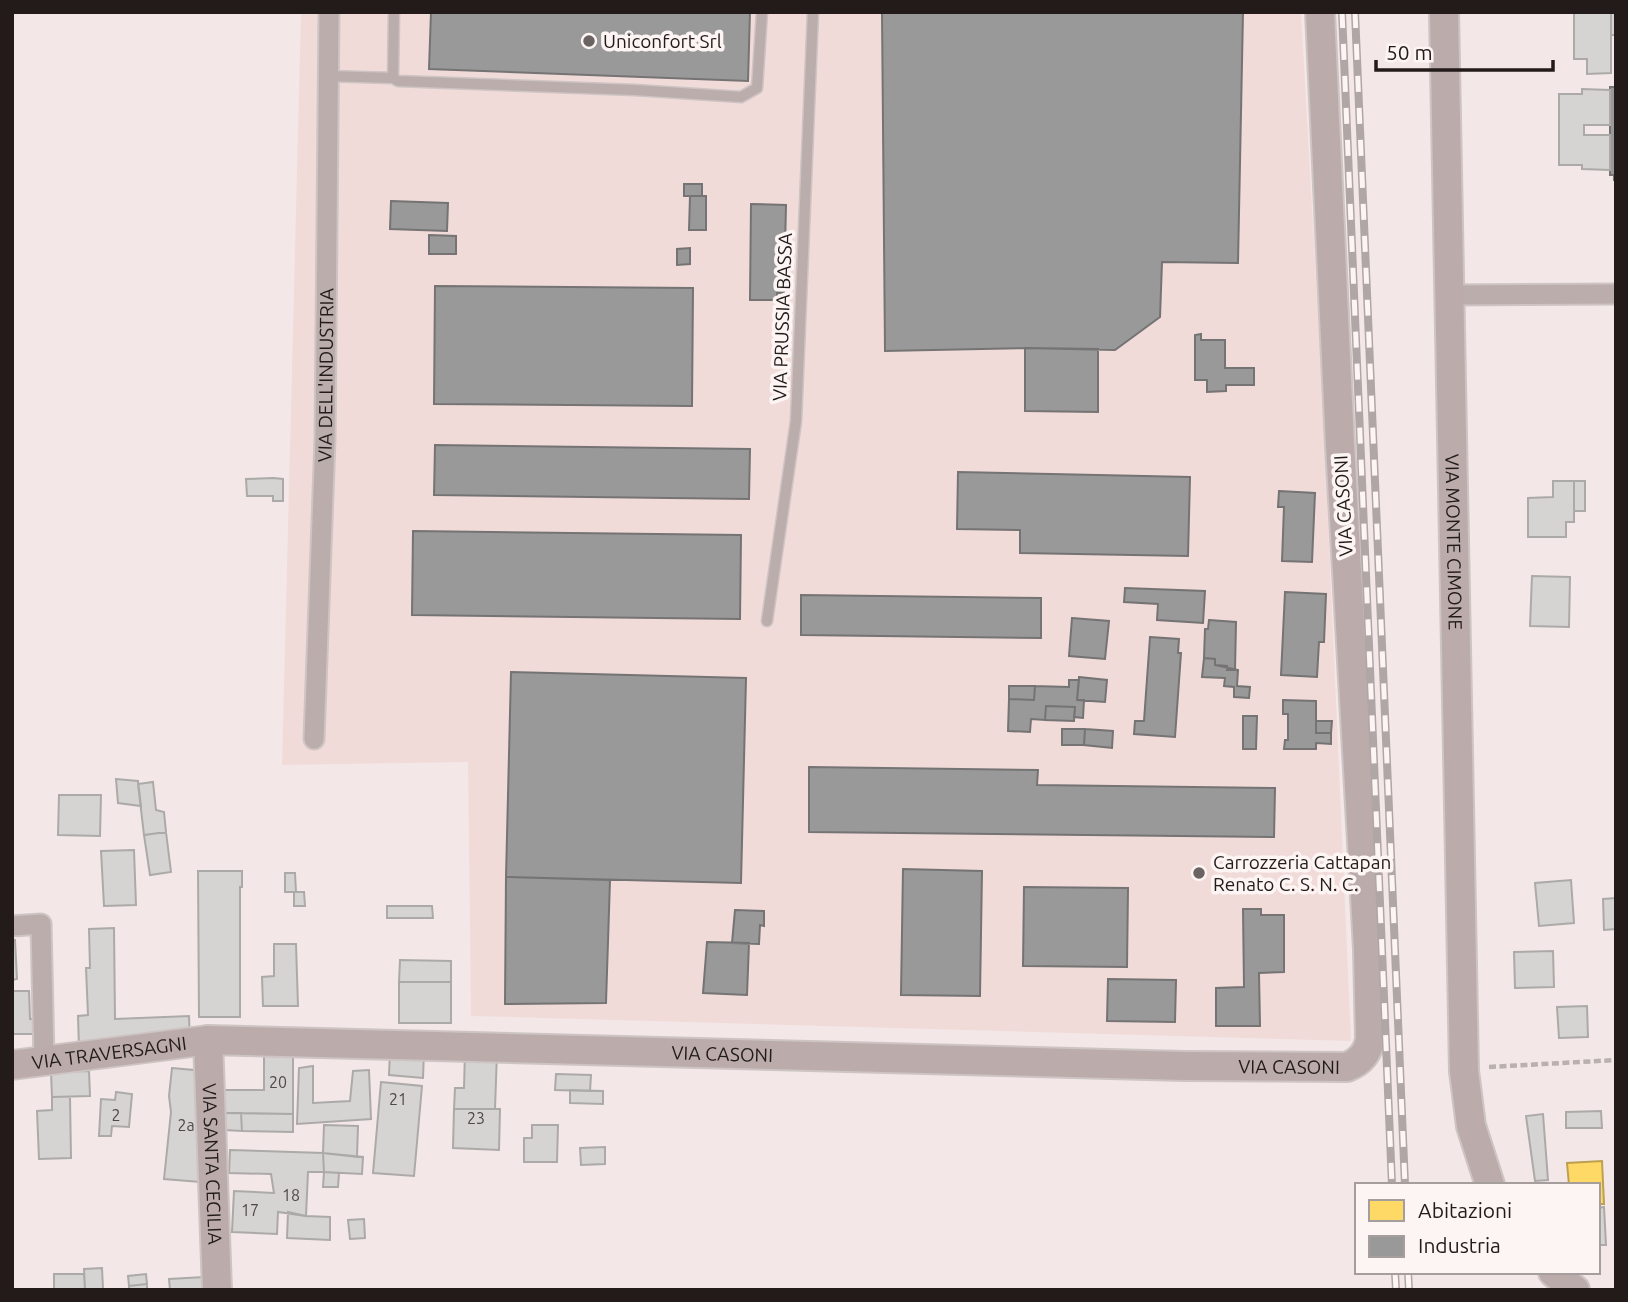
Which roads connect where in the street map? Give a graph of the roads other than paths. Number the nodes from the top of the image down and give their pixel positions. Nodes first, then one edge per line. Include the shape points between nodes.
1 (329, 12) edge
2 (394, 12) edge
3 (762, 12) edge
4 (813, 12) edge
5 (1320, 12) edge
6 (1444, 12) edge
7 (328, 76) junction
8 (393, 78) junction
9 (1616, 294) edge
10 (1450, 295) junction
11 (767, 621) dead end
12 (314, 738) dead end
13 (12, 926) edge
14 (208, 1040) junction
15 (44, 1061) junction
16 (12, 1065) edge
17 (1489, 1183) edge
18 (1555, 1274) edge
19 (217, 1290) edge
20 (1575, 1290) edge

1 - 7 street, VIA DELL'INDUSTRIA
2 - 8 lane
3 - 8 lane via 757,88 741,97
4 - 11 lane, VIA PRUSSIA BASSA via 796,421
5 - 14 street, VIA CASONI via 1368,949 1370,1039 1357,1063 1347,1067 1184,1066
6 - 10 street, VIA MONTE CIMONE
7 - 8 lane
7 - 12 street, VIA DELL'INDUSTRIA via 325,439
9 - 10 street
10 - 17 street, VIA MONTE CIMONE via 1464,1071 1471,1126
13 - 15 street via 41,924
14 - 15 street, VIA TRAVERSAGNI
14 - 19 street, VIA SANTA CECILIA
15 - 16 street, VIA TRAVERSAGNI
18 - 20 street

